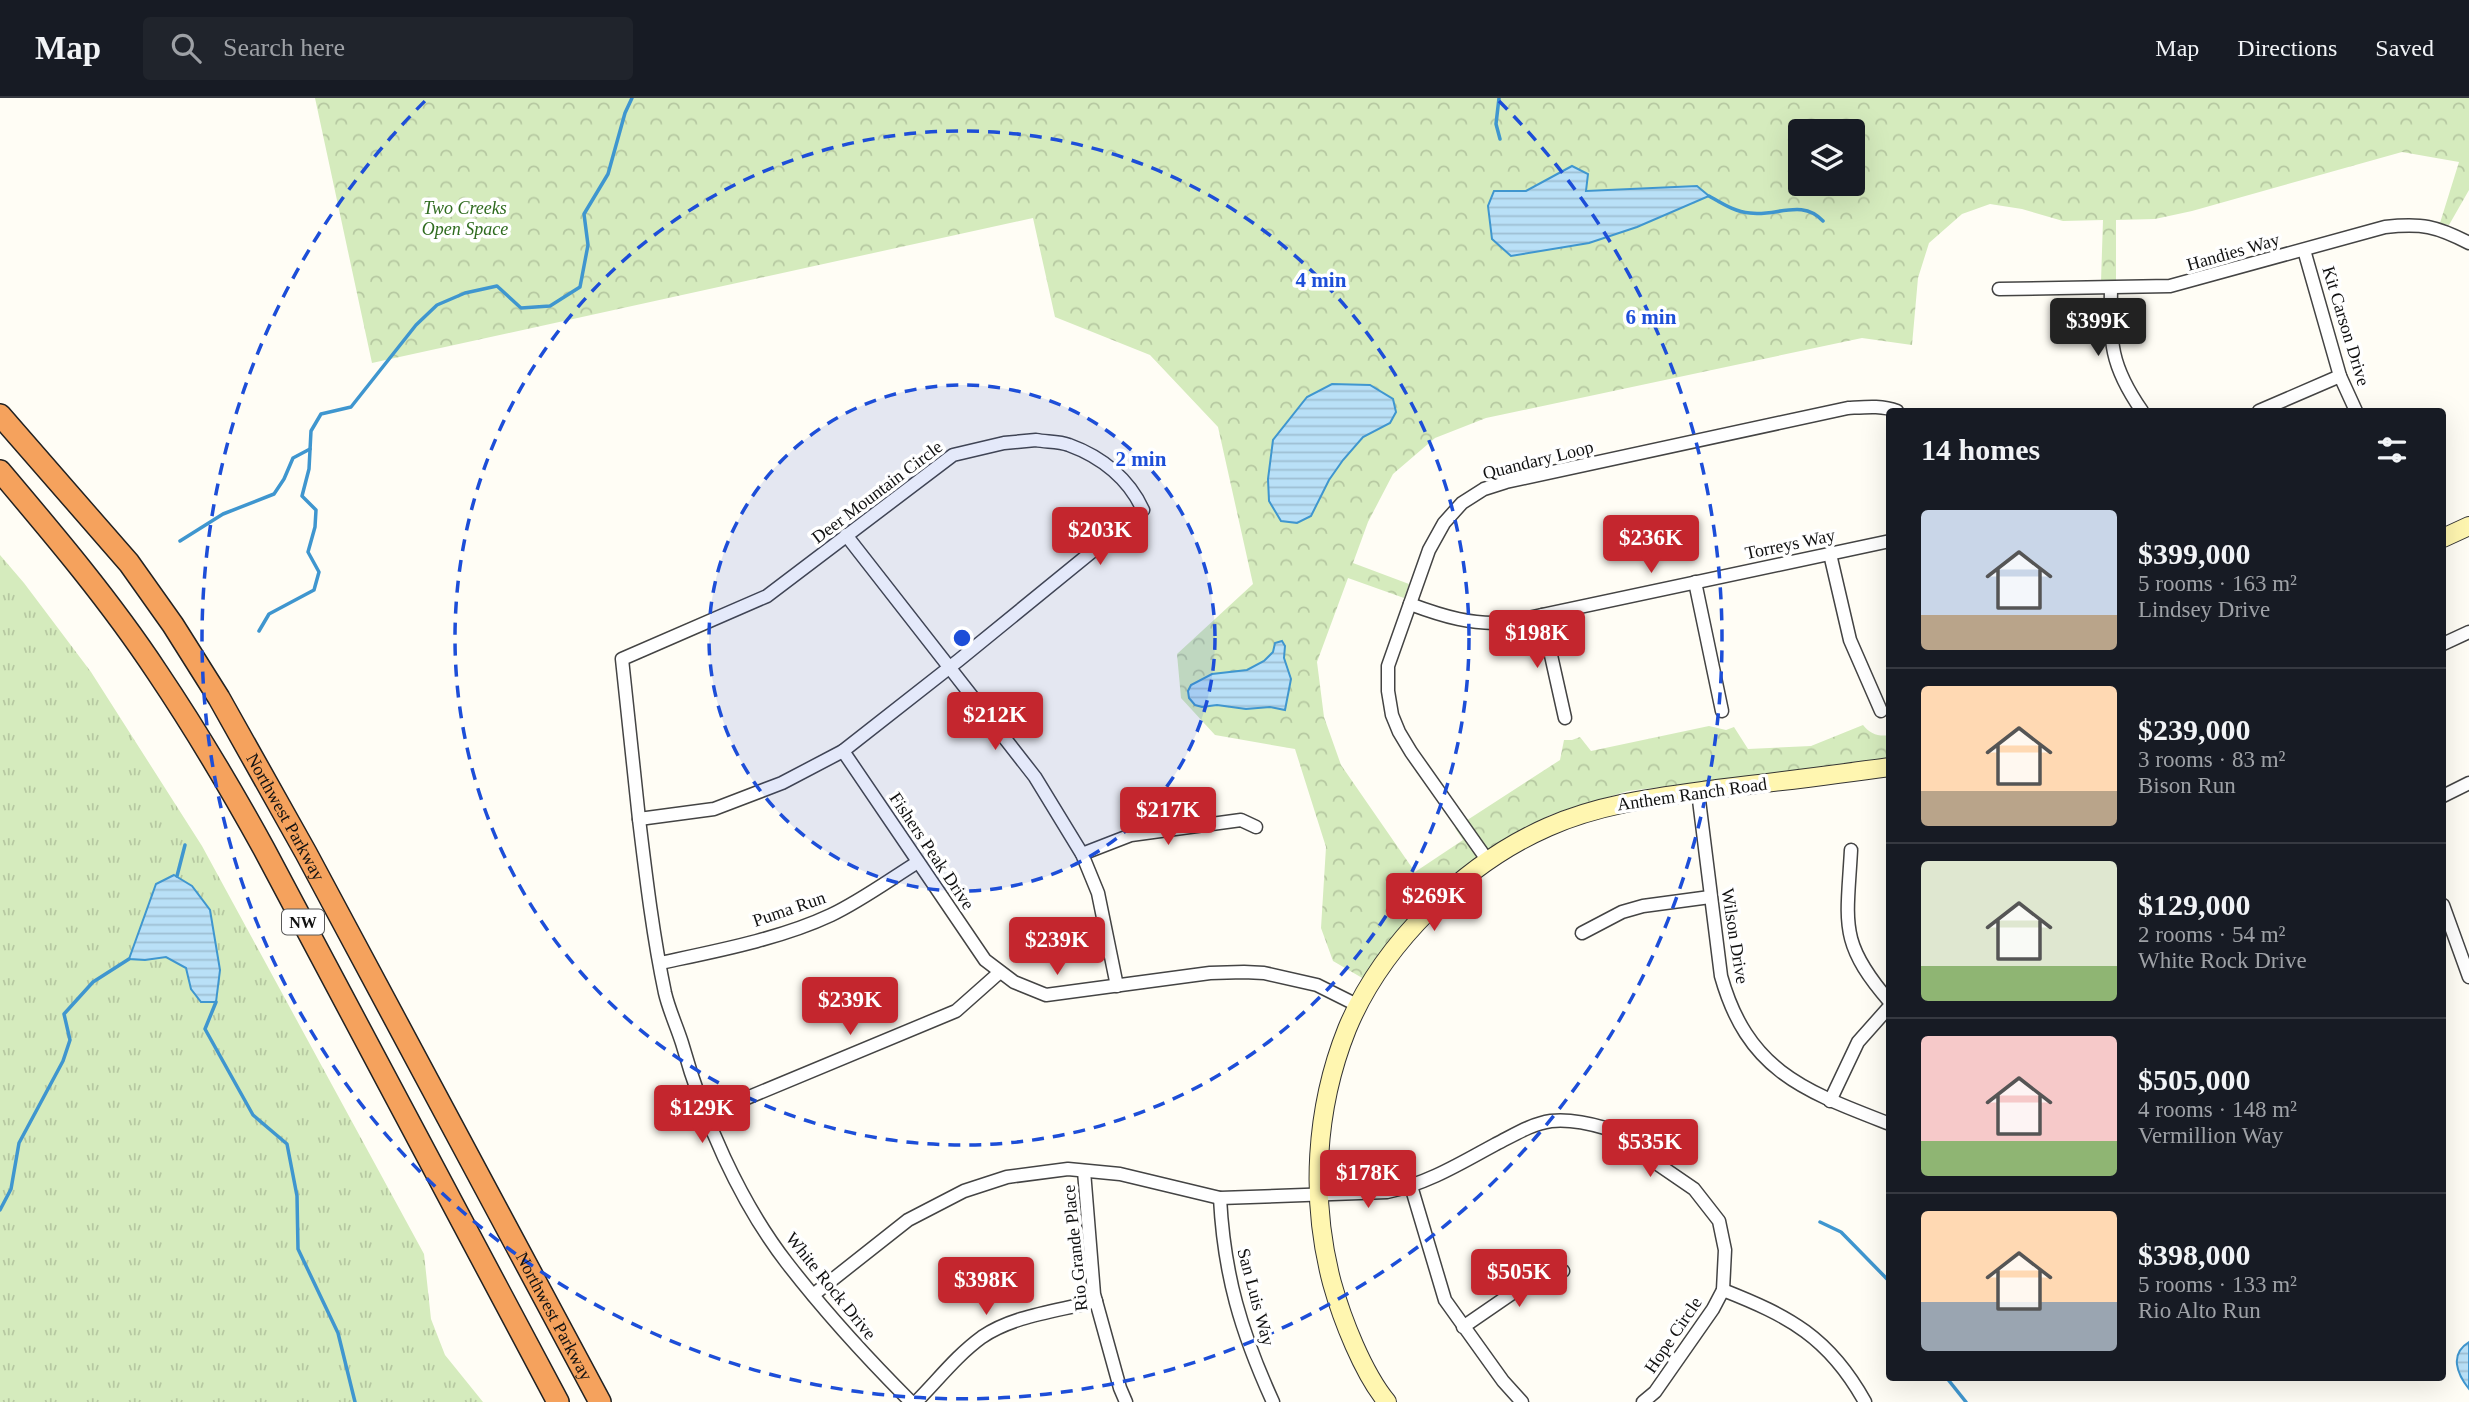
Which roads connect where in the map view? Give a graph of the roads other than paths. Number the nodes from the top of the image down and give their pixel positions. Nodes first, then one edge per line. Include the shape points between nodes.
1 (2469, 243) edge
2 (2304, 250) junction
3 (1999, 289) dead end
4 (2111, 289) junction
5 (2340, 376) junction
6 (2140, 408) edge
7 (2266, 408) edge
8 (2355, 408) edge
9 (1886, 409) edge
10 (0, 415) edge
11 (0, 471) edge
12 (2469, 527) edge
13 (846, 536) junction
14 (2446, 537) edge
15 (1886, 542) edge
16 (1830, 554) junction
17 (1696, 582) junction
18 (1410, 604) junction
19 (1542, 615) junction
20 (2469, 632) edge
21 (2446, 643) edge
22 (950, 667) junction
23 (1722, 711) dead end
24 (1881, 711) dead end
25 (1565, 718) dead end
26 (843, 751) junction
27 (1886, 768) edge
28 (2469, 783) edge
29 (1698, 792) junction
30 (2446, 794) edge
31 (639, 819) junction
32 (1256, 827) dead end
33 (1852, 850) dead end
34 (1082, 853) junction
35 (1488, 861) junction
36 (918, 862) junction
37 (1710, 897) junction
38 (2446, 913) edge
39 (1582, 933) dead end
40 (660, 963) junction
41 (1000, 972) junction
42 (2469, 977) edge
43 (1117, 986) junction
44 (1886, 999) edge
45 (1359, 1006) junction
46 (1886, 1008) edge
47 (1830, 1101) junction
48 (706, 1115) junction
49 (1886, 1122) edge
50 (1084, 1171) junction
51 (1411, 1186) junction
52 (1318, 1194) junction
53 (1220, 1198) junction
54 (1563, 1271) dead end
55 (1723, 1290) junction
56 (813, 1296) junction
57 (1096, 1301) junction
58 (1463, 1327) junction
59 (1861, 1401) edge
60 (558, 1402) edge
61 (600, 1402) edge
62 (914, 1402) edge
63 (1126, 1402) edge
64 (1273, 1402) edge
65 (1387, 1402) edge
66 (1522, 1402) edge
67 (1643, 1402) edge

1 - 2 street, Handies Way via 2437,228 2414,224 2385,227
2 - 4 street, Handies Way via 2181,284
2 - 5 street, Kit Carson Drive
3 - 4 street, Handies Way
4 - 6 street via 2110,339 2129,392
5 - 7 street
5 - 8 street, Kit Carson Drive
9 - 18 street, Quandary Loop via 1848,408 1483,489 1444,523
10 - 61 highway, Northwest Parkway / NW via 129,563 229,715
11 - 60 highway, Northwest Parkway / NW via 119,618 217,767
12 - 14 street
13 - 22 street
13 - 22 street, Deer Mountain Circle via 953,454 1004,443 1068,444 1110,466 1135,492 1143,510
13 - 31 street, Deer Mountain Circle via 767,596 622,659
15 - 16 street, Torreys Way
16 - 17 street, Torreys Way
16 - 24 street via 1850,640
17 - 19 street, Torreys Way
17 - 23 street
18 - 19 street, Torreys Way via 1489,624
18 - 35 street, Quandary Loop via 1388,666 1392,715 1411,752
19 - 25 street
20 - 21 street
22 - 26 street, Deer Mountain Circle
22 - 34 street via 1035,777
26 - 31 street, Deer Mountain Circle via 782,783 716,808
26 - 36 street, Fishers Peak Drive
27 - 29 street, Anthem Ranch Road
28 - 30 street
29 - 35 street, Anthem Ranch Road via 1629,801 1575,816 1546,827
29 - 37 street, Wilson Drive
31 - 40 street, White Rock Drive
32 - 34 street via 1241,820 1131,835
33 - 44 street via 1848,931 1858,961
34 - 43 street via 1098,893
35 - 45 street, Anthem Ranch Road via 1427,912 1395,949
36 - 40 street, Puma Run via 873,893 815,922
36 - 41 street, Fishers Peak Drive via 985,960
37 - 39 street via 1643,906
37 - 47 street, Wilson Drive via 1721,976 1742,1030 1778,1071
38 - 42 street
40 - 48 street, White Rock Drive via 688,1068
41 - 43 street, Fishers Peak Drive via 1046,995
41 - 48 street via 956,1011
43 - 45 street, Fishers Peak Drive via 1210,972 1264,973 1317,985
45 - 52 street, Anthem Ranch Road via 1331,1078
46 - 47 street via 1858,1042
47 - 49 street, Wilson Drive
48 - 56 street, White Rock Drive via 754,1213
50 - 53 street, Hope Circle via 1120,1174
50 - 56 street, Hope Circle via 1007,1177 964,1191 908,1220
50 - 57 street, Rio Grande Place
51 - 52 street, Hope Circle via 1376,1193
51 - 55 street, Hope Circle via 1532,1126 1552,1121 1605,1128 1694,1189 1707,1204 1723,1235
51 - 58 street via 1439,1287
52 - 53 street, Hope Circle
52 - 65 street, Anthem Ranch Road via 1325,1255 1348,1332
53 - 64 street, San Luis Way via 1238,1316
54 - 58 street via 1511,1294
55 - 59 street via 1808,1331 1842,1367
55 - 67 street, Hope Circle via 1655,1392
56 - 62 street, White Rock Drive via 864,1355
57 - 62 street via 1014,1322 984,1336
57 - 63 street, Rio Grande Place
58 - 66 street

